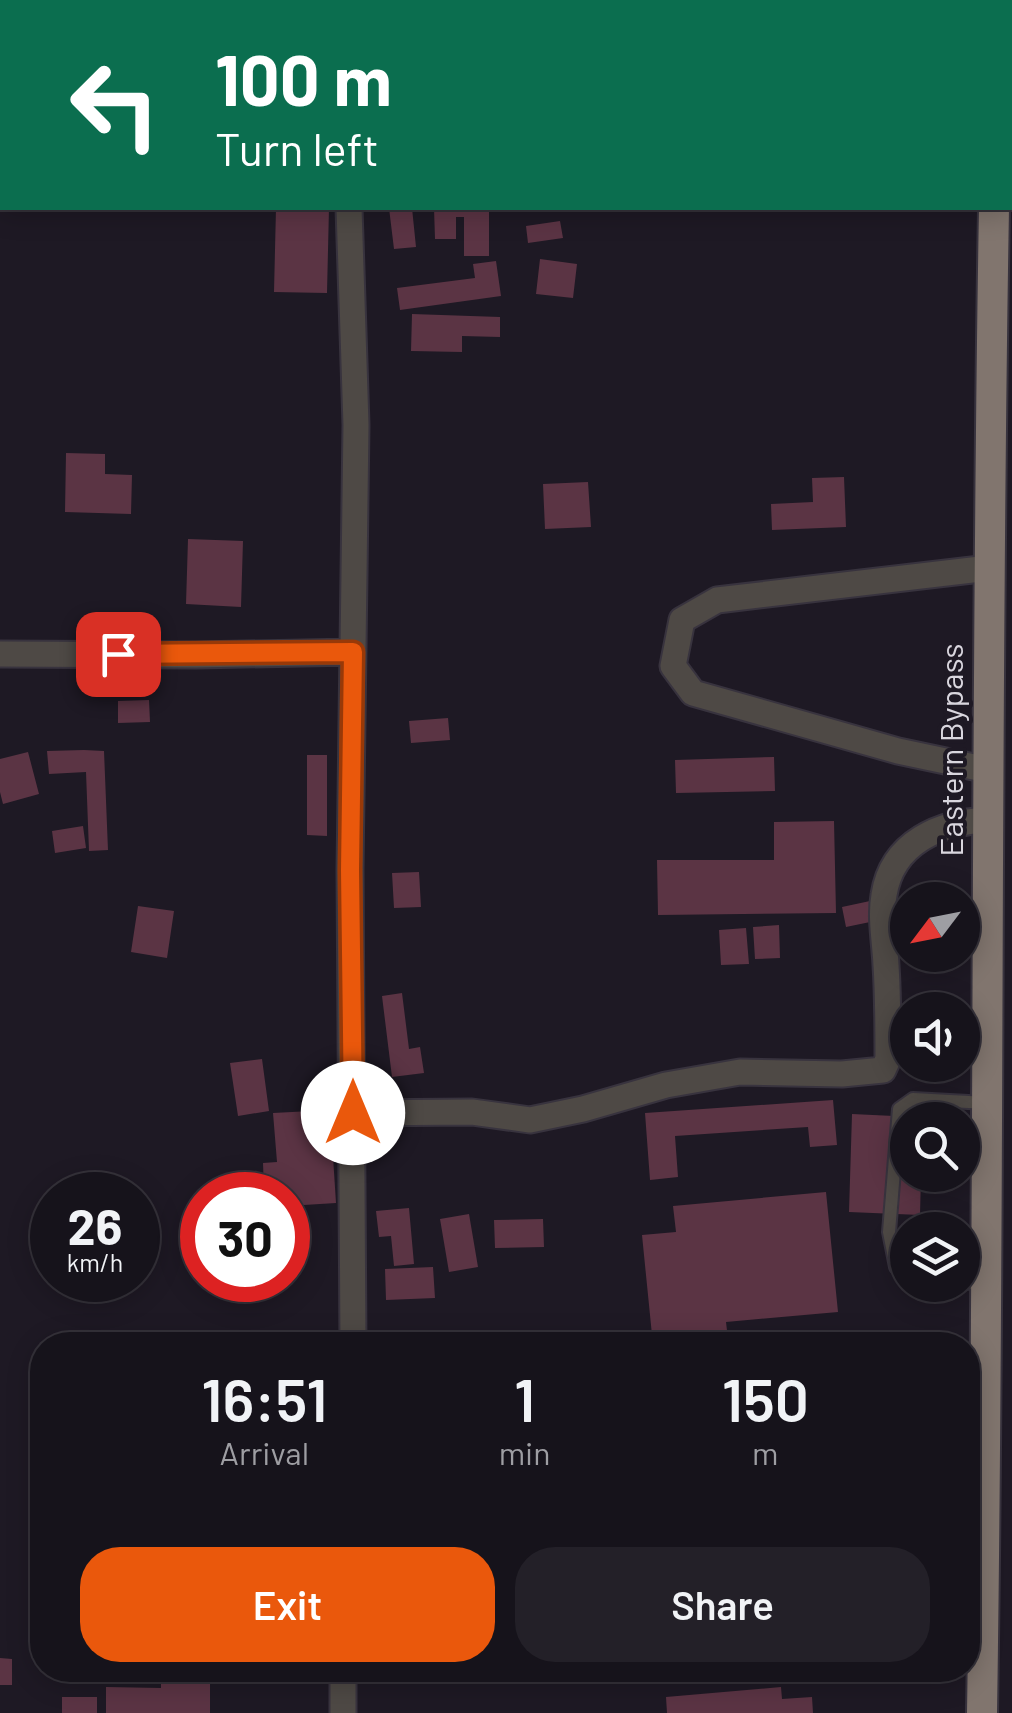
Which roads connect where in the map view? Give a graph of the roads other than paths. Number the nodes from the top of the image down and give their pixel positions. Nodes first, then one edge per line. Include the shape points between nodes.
1 (349, 210) edge
2 (994, 210) edge
3 (989, 568) junction
4 (353, 652) junction
5 (0, 654) edge
6 (988, 770) junction
7 (988, 820) junction
8 (987, 1103) junction
9 (353, 1113) junction
10 (891, 1212) edge
11 (979, 1212) edge
12 (975, 1302) edge
13 (353, 1332) edge
14 (976, 1332) edge
15 (343, 1682) edge
16 (978, 1682) edge
17 (343, 1713) edge
18 (982, 1713) edge

1 - 4 street via 356,425
2 - 3 main road, Eastern Bypass
3 - 6 main road, Eastern Bypass
3 - 6 street via 716,600 682,620 673,666 693,693
4 - 5 street
4 - 9 street
6 - 7 main road, Eastern Bypass
7 - 8 main road, Eastern Bypass
7 - 9 street via 937,828 910,845 892,868 883,898 883,1070 740,1072 530,1120 472,1112
8 - 10 lane via 913,1099 899,1109
8 - 11 main road, Eastern Bypass
9 - 13 street
12 - 14 main road, Eastern Bypass
15 - 17 street
16 - 18 main road, Eastern Bypass

